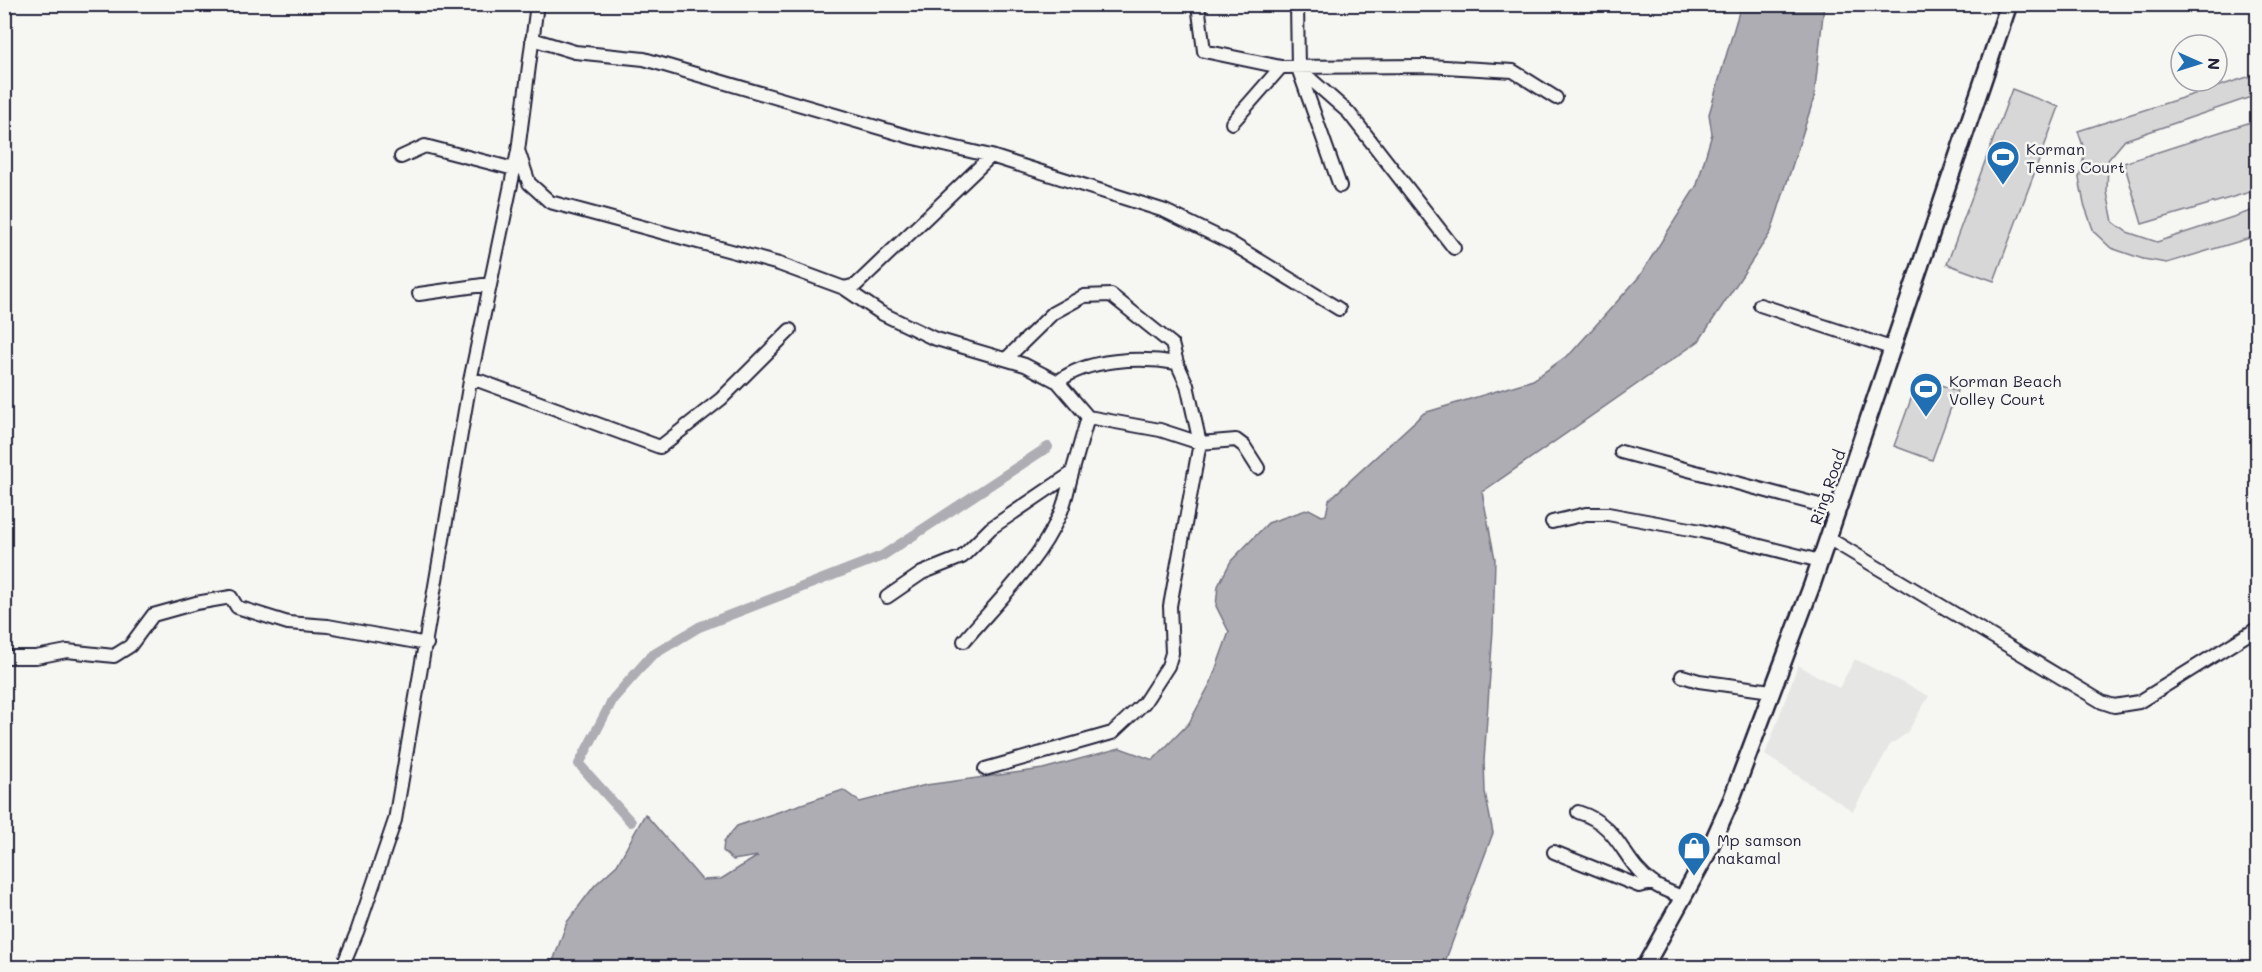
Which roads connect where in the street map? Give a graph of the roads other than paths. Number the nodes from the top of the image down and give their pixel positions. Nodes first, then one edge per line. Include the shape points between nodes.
1 (537, 4) edge
2 (1198, 4) edge
3 (1297, 4) edge
4 (2009, 4) edge
5 (532, 39) junction
6 (1281, 67) junction
7 (1298, 68) junction
8 (1556, 98) dead end
9 (1232, 123) dead end
10 (518, 151) junction
11 (991, 156) junction
12 (402, 157) dead end
13 (514, 169) junction
14 (1340, 186) dead end
15 (1454, 248) dead end
16 (490, 284) junction
17 (844, 288) junction
18 (419, 294) dead end
19 (1760, 305) dead end
20 (1339, 309) dead end
21 (790, 330) dead end
22 (1894, 349) junction
23 (1006, 360) junction
24 (1177, 363) junction
25 (470, 381) junction
26 (1058, 382) junction
27 (1088, 417) junction
28 (1200, 442) junction
29 (1621, 452) dead end
30 (1258, 468) dead end
31 (1072, 473) junction
32 (1838, 510) junction
33 (1552, 522) dead end
34 (1828, 538) junction
35 (1820, 561) junction
36 (887, 597) dead end
37 (2258, 628) edge
38 (964, 641) dead end
39 (427, 644) junction
40 (4, 657) edge
41 (1682, 676) dead end
42 (1771, 691) junction
43 (985, 769) dead end
44 (1578, 812) dead end
45 (1554, 852) dead end
46 (1653, 883) junction
47 (1683, 898) junction
48 (342, 968) edge
49 (1644, 968) edge

1 - 5 street
2 - 6 street via 1204,51
3 - 7 street
4 - 22 main road, Ring Road
5 - 10 street
5 - 11 street via 575,52 644,59 914,138
6 - 7 street
6 - 9 street
7 - 8 street via 1428,66 1513,71
7 - 14 street
7 - 15 street via 1349,113
10 - 13 street
10 - 17 street via 529,183 550,202 779,264
11 - 17 street via 856,285
11 - 20 street via 1166,211 1231,243
12 - 13 street via 425,146
13 - 16 street
16 - 18 street
16 - 25 street
17 - 23 street via 881,313 933,338
19 - 22 street
21 - 25 street via 721,399 660,447 480,381
22 - 32 main road, Ring Road
23 - 24 street via 1053,313 1084,296 1111,295 1172,344
23 - 26 street
24 - 26 street via 1146,357 1070,372
24 - 28 street via 1187,385
25 - 39 street
26 - 27 street
27 - 28 street
27 - 31 street
28 - 30 street via 1236,440
28 - 43 street via 1170,606 1172,652 1168,666 1144,704 1112,733
29 - 32 street
31 - 36 street via 991,528 962,557 922,573
31 - 38 street via 1060,514 1042,544
32 - 34 main road, Ring Road
33 - 35 street via 1586,514 1608,514 1701,531
34 - 35 main road, Ring Road
34 - 37 street via 2114,706 2139,702
35 - 42 main road, Ring Road
39 - 40 street via 328,626 288,623 237,607 231,597 153,615 130,646 114,656 67,651 36,657
39 - 48 street via 395,820
41 - 42 street
42 - 47 main road, Ring Road via 1724,815
44 - 46 street via 1589,815 1615,835
45 - 46 street via 1639,886
46 - 47 street
47 - 49 main road, Ring Road

